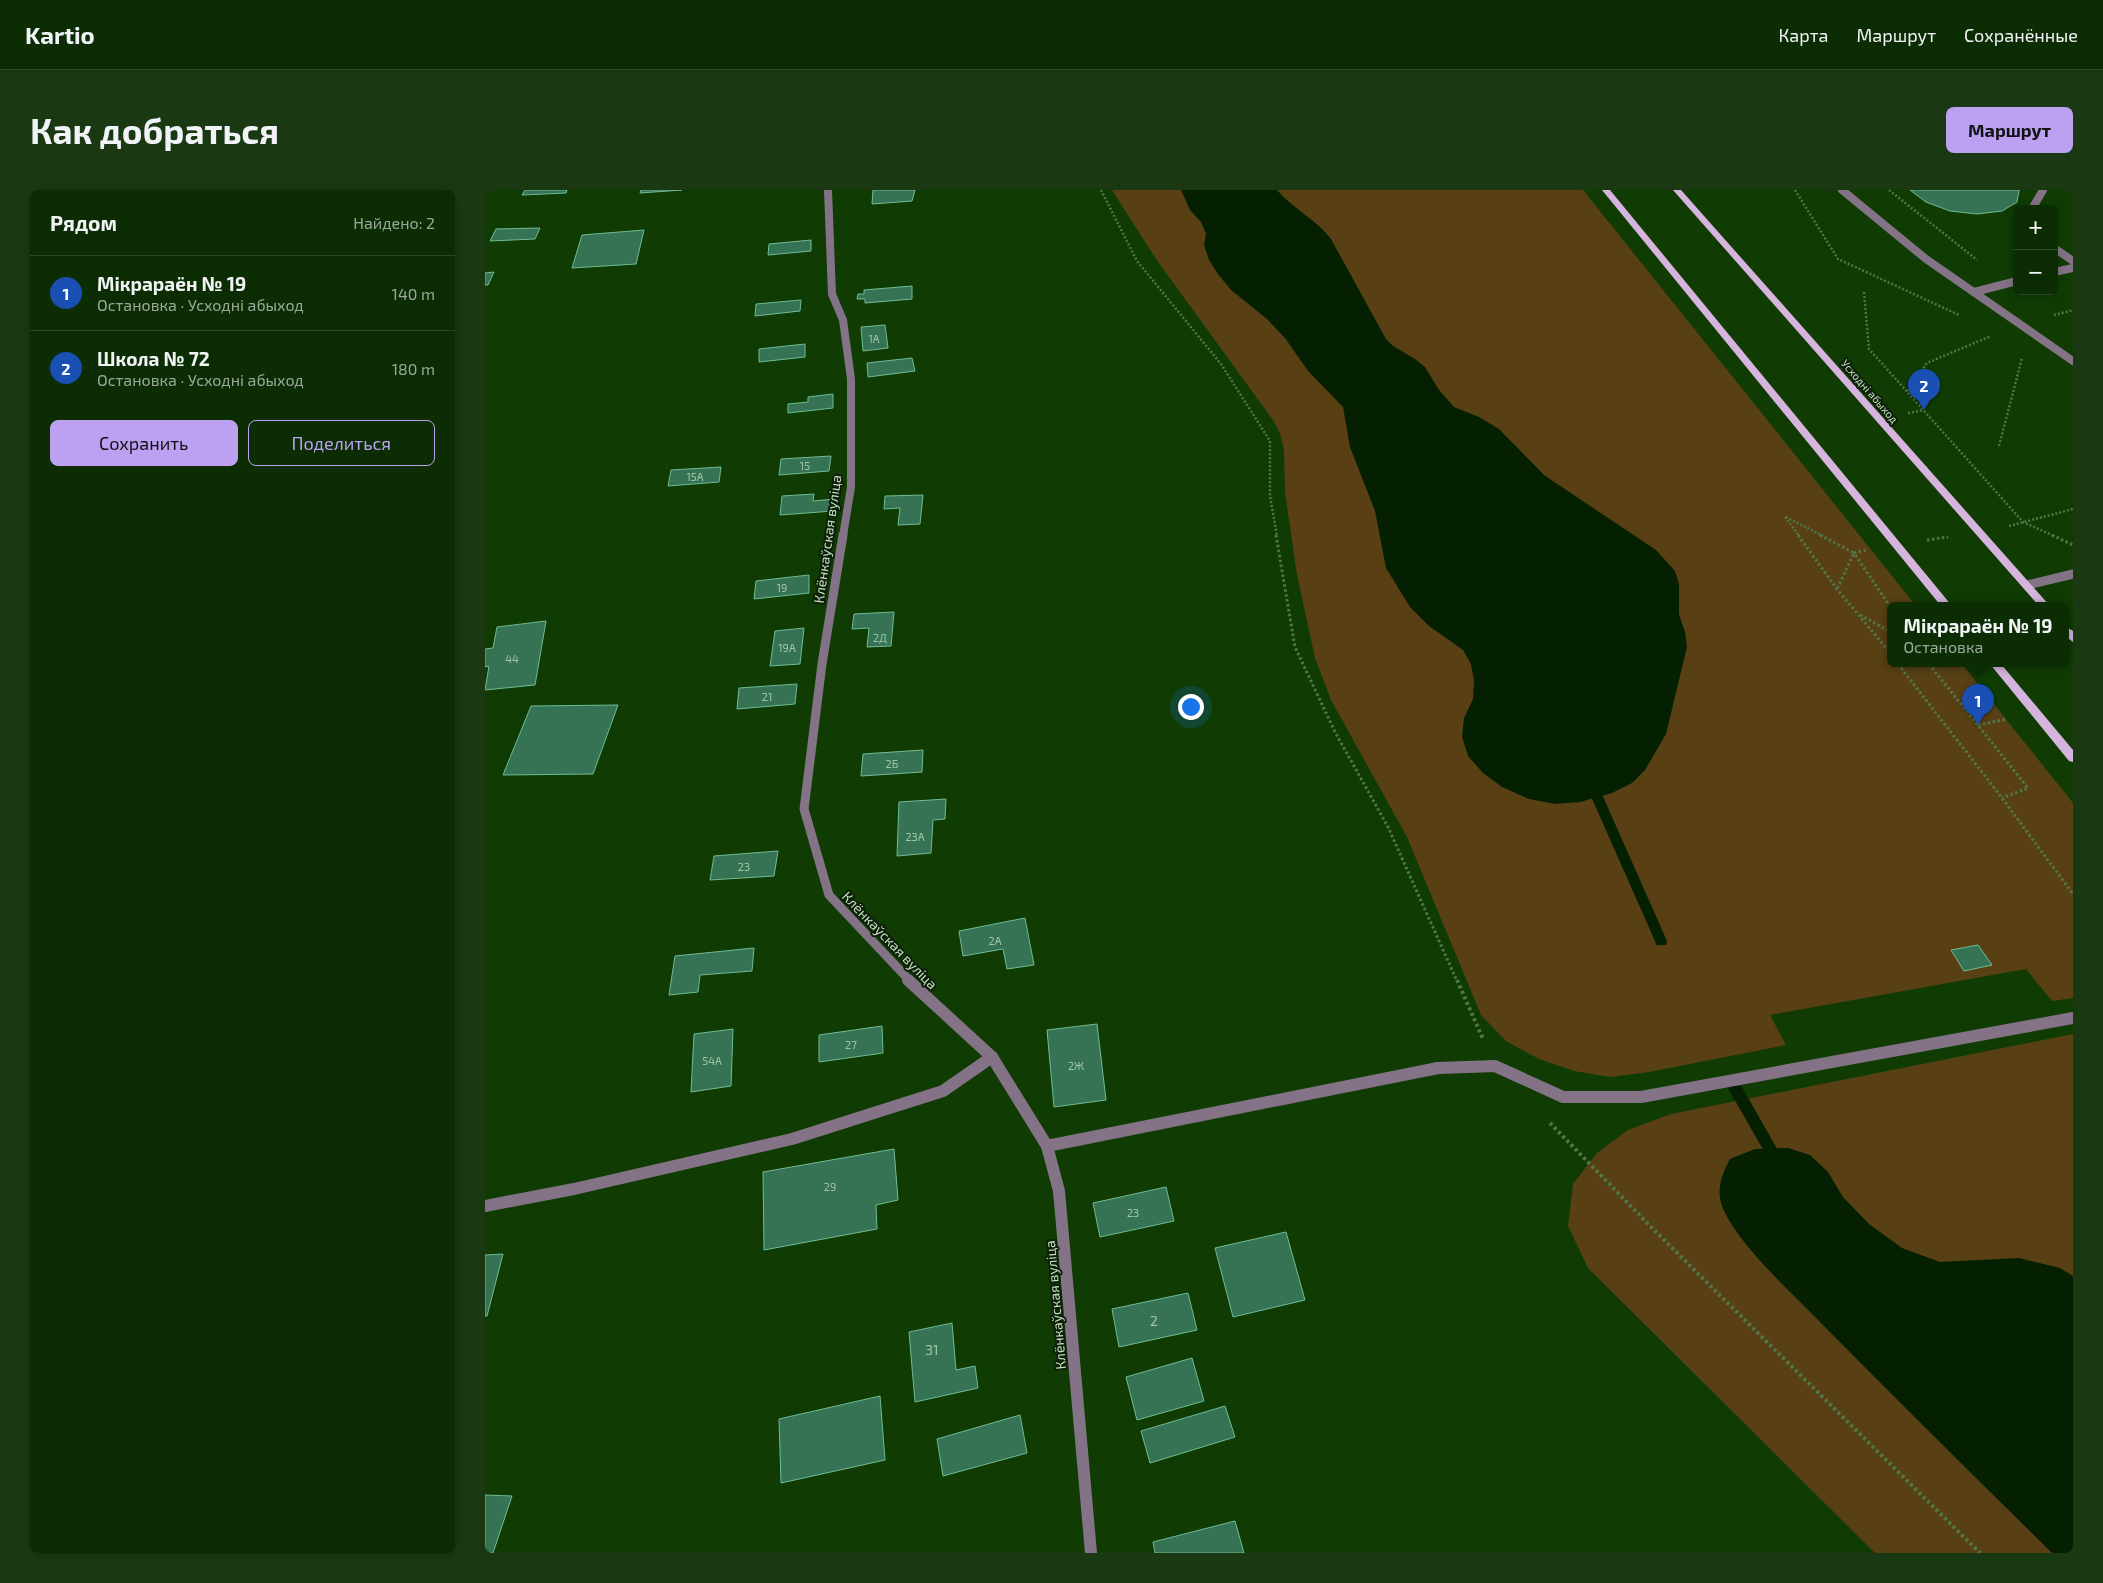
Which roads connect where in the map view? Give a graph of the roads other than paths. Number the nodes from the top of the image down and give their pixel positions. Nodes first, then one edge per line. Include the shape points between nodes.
1 (828, 190) edge
2 (1606, 190) edge
3 (1677, 190) edge
4 (1843, 190) edge
5 (2043, 190) edge
6 (2034, 205) edge
7 (2057, 250) edge
8 (2073, 261) edge
9 (2073, 268) edge
10 (2058, 271) edge
11 (2013, 282) edge
12 (1974, 292) junction
13 (2073, 361) edge
14 (2073, 574) edge
15 (2027, 585) junction
16 (1944, 602) edge
17 (2042, 602) edge
18 (1997, 667) edge
19 (2073, 758) edge
20 (2073, 1018) edge
21 (992, 1058) junction
22 (1047, 1146) junction
23 (485, 1206) edge
24 (1091, 1553) edge

1 - 21 street, Клёнкаўская вуліца via 832,294 843,320 851,379 851,487 822,664 804,809 829,895 905,977
2 - 16 main road
3 - 15 main road, Усходні абыход
4 - 12 street via 1926,259
5 - 6 street
7 - 8 street
9 - 10 street
11 - 12 street
12 - 13 street
14 - 15 street
15 - 17 main road, Усходні абыход
18 - 19 main road
20 - 22 street via 1641,1097 1563,1097 1495,1066 1438,1068
21 - 22 street, Клёнкаўская вуліца
21 - 23 street via 943,1091 792,1139
22 - 24 street, Клёнкаўская вуліца via 1059,1191

